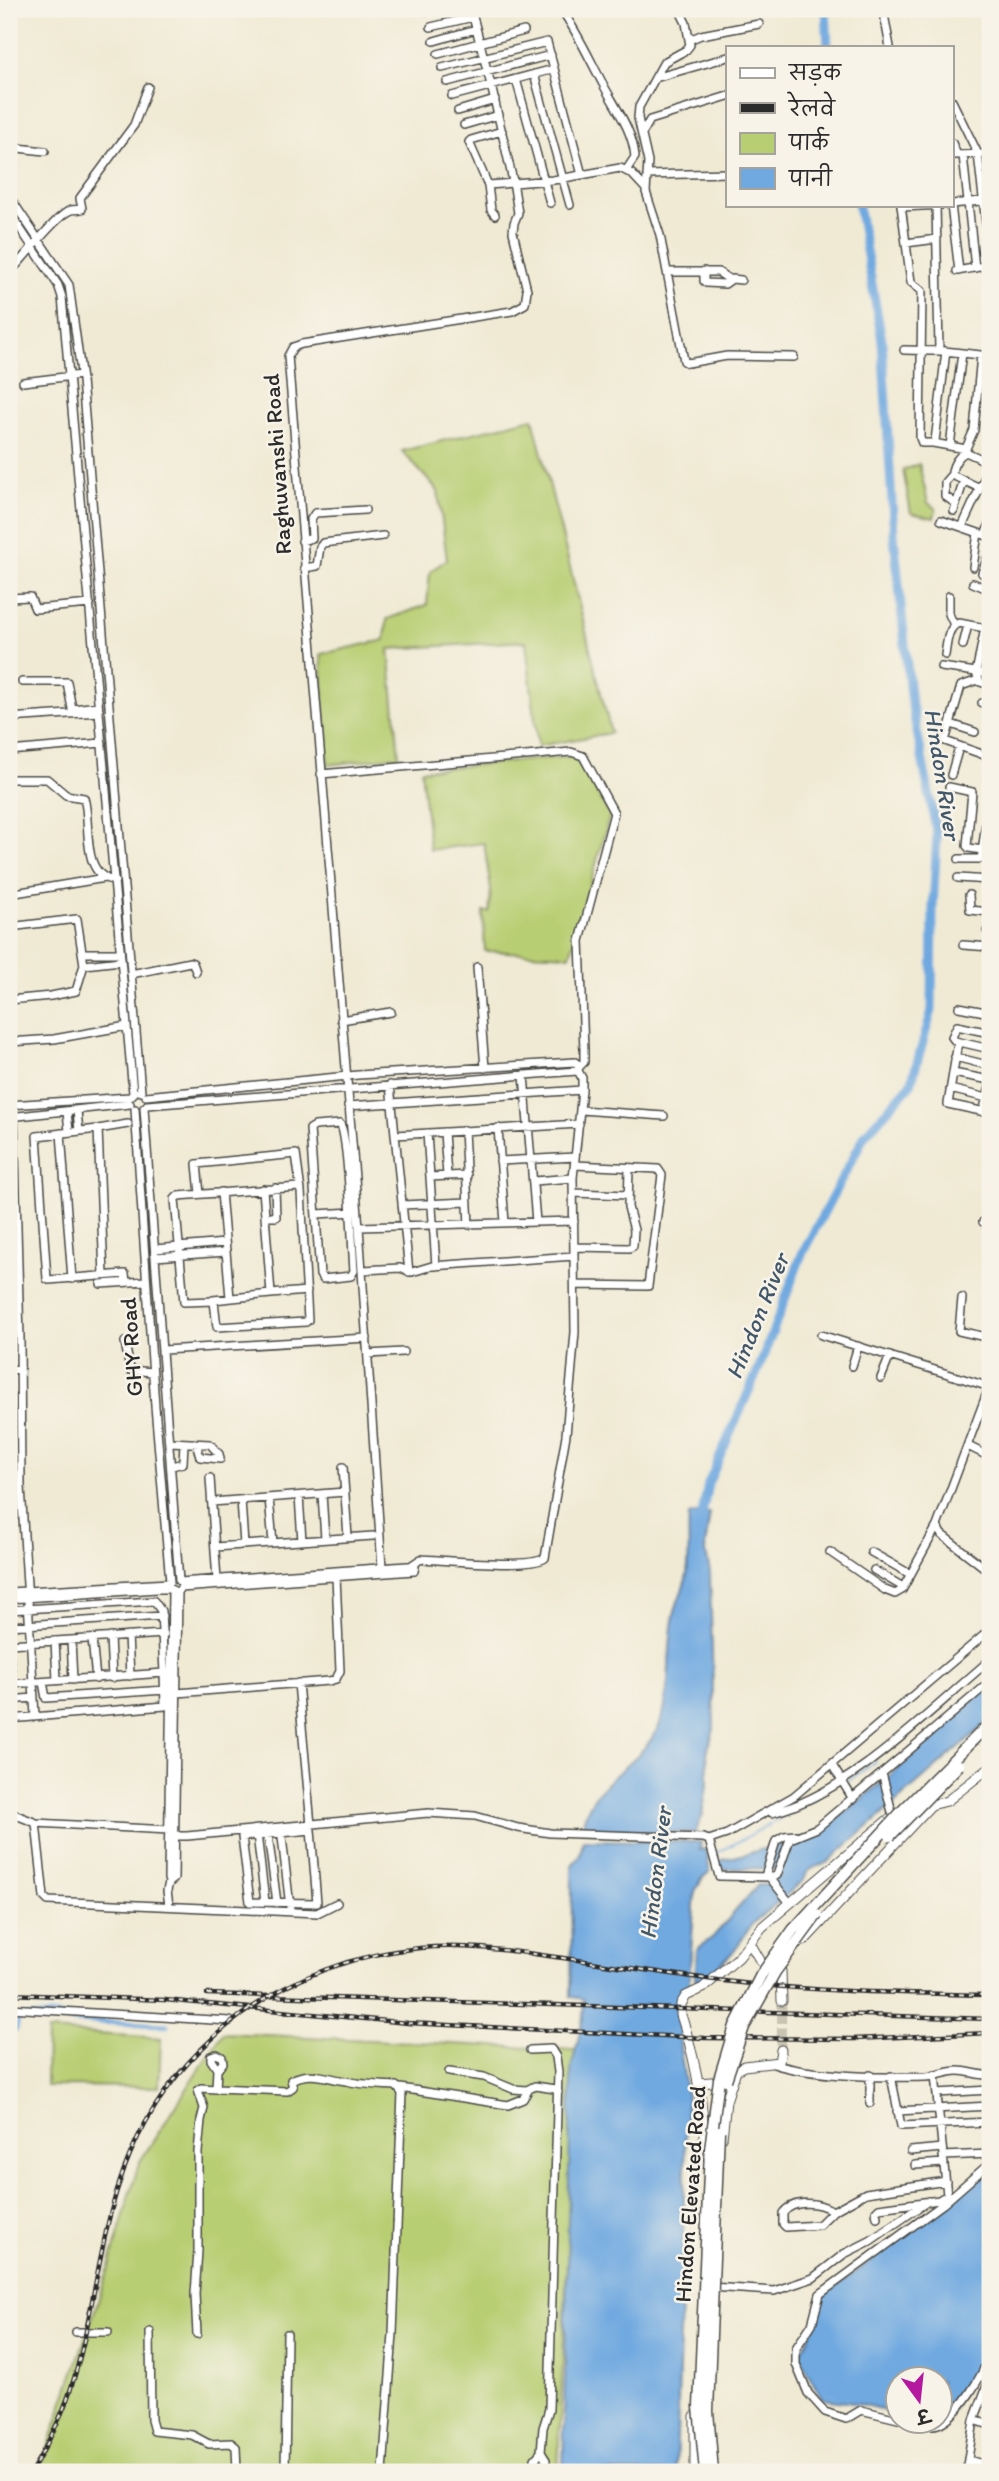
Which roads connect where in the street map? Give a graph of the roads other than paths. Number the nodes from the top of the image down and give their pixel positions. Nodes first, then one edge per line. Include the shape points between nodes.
1 (438, 9) edge
2 (561, 9) edge
3 (679, 9) edge
4 (883, 9) edge
5 (427, 11) dead end
6 (472, 13) edge
7 (684, 20) junction
8 (759, 24) dead end
9 (431, 27) dead end
10 (476, 29) junction
11 (524, 31) dead end
12 (701, 35) junction
13 (689, 40) junction
14 (434, 41) dead end
15 (480, 42) junction
16 (890, 46) edge
17 (438, 54) dead end
18 (551, 55) junction
19 (484, 57) junction
20 (726, 58) edge
21 (442, 68) dead end
22 (554, 69) junction
23 (487, 71) junction
24 (534, 74) junction
25 (655, 78) junction
26 (516, 79) junction
27 (447, 82) dead end
28 (491, 85) junction
29 (148, 87) dead end
30 (452, 96) dead end
31 (726, 97) edge
32 (495, 100) junction
33 (954, 105) edge
34 (457, 111) dead end
35 (498, 115) junction
36 (464, 125) dead end
37 (502, 131) junction
38 (642, 134) junction
39 (9, 147) edge
40 (46, 151) dead end
41 (978, 153) junction
42 (990, 154) edge
43 (957, 155) edge
44 (627, 169) junction
45 (726, 173) edge
46 (582, 175) junction
47 (647, 175) junction
48 (564, 178) junction
49 (544, 180) junction
50 (513, 181) junction
51 (488, 185) junction
52 (646, 188) junction
53 (9, 196) edge
54 (987, 201) edge
55 (550, 203) dead end
56 (968, 203) junction
57 (954, 204) edge
58 (570, 205) dead end
59 (901, 206) edge
60 (936, 206) edge
61 (951, 206) edge
62 (9, 212) edge
63 (495, 215) dead end
64 (32, 239) junction
65 (937, 239) junction
66 (906, 243) junction
67 (990, 258) edge
68 (990, 265) edge
69 (975, 268) junction
70 (704, 271) junction
71 (667, 272) junction
72 (9, 273) edge
73 (730, 280) junction
74 (741, 280) dead end
75 (938, 303) junction
76 (922, 304) junction
77 (904, 350) dead end
78 (922, 350) junction
79 (942, 351) junction
80 (962, 353) junction
81 (981, 355) junction
82 (990, 356) edge
83 (794, 357) dead end
84 (81, 375) junction
85 (69, 377) junction
86 (23, 382) dead end
87 (933, 443) junction
88 (950, 446) junction
89 (965, 451) junction
90 (990, 464) edge
91 (952, 474) junction
92 (964, 480) junction
93 (980, 488) junction
94 (365, 510) dead end
95 (941, 520) dead end
96 (990, 524) edge
97 (962, 527) junction
98 (984, 535) edge
99 (383, 536) dead end
100 (302, 541) junction
101 (990, 551) edge
102 (973, 567) dead end
103 (304, 568) junction
104 (982, 573) dead end
105 (973, 583) dead end
106 (990, 590) edge
107 (949, 596) dead end
108 (9, 598) edge
109 (90, 604) junction
110 (954, 625) junction
111 (968, 625) junction
112 (987, 628) edge
113 (963, 645) dead end
114 (945, 655) dead end
115 (941, 667) dead end
116 (990, 674) edge
117 (977, 676) junction
118 (22, 682) dead end
119 (990, 685) edge
120 (10, 693) edge
121 (982, 703) dead end
122 (990, 706) edge
123 (99, 709) junction
124 (73, 711) junction
125 (11, 718) edge
126 (951, 724) junction
127 (975, 732) dead end
128 (102, 743) junction
129 (958, 747) junction
130 (9, 751) edge
131 (990, 757) edge
132 (990, 772) edge
133 (321, 774) junction
134 (951, 775) dead end
135 (9, 779) edge
136 (949, 787) dead end
137 (990, 803) edge
138 (982, 850) junction
139 (959, 859) dead end
140 (981, 859) junction
141 (990, 859) edge
142 (958, 878) dead end
143 (110, 880) junction
144 (123, 880) junction
145 (990, 880) edge
146 (9, 894) edge
147 (969, 895) dead end
148 (990, 912) edge
149 (9, 927) edge
150 (963, 945) dead end
151 (990, 947) edge
152 (83, 953) junction
153 (121, 957) junction
154 (83, 965) junction
155 (477, 967) dead end
156 (196, 971) dead end
157 (131, 974) junction
158 (9, 1000) edge
159 (959, 1007) dead end
160 (391, 1012) dead end
161 (990, 1013) edge
162 (341, 1020) junction
163 (127, 1026) junction
164 (990, 1033) edge
165 (9, 1042) edge
166 (958, 1042) junction
167 (990, 1052) edge
168 (955, 1057) junction
169 (987, 1065) junction
170 (485, 1068) junction
171 (580, 1069) junction
172 (953, 1073) junction
173 (524, 1075) junction
174 (346, 1077) junction
175 (986, 1079) edge
176 (390, 1085) junction
177 (990, 1087) edge
178 (346, 1089) junction
179 (950, 1089) junction
180 (582, 1090) junction
181 (525, 1093) junction
182 (987, 1098) junction
183 (138, 1100) junction
184 (393, 1102) junction
185 (9, 1105) edge
186 (348, 1106) junction
187 (581, 1110) junction
188 (77, 1111) junction
189 (67, 1112) junction
190 (987, 1112) edge
191 (664, 1116) dead end
192 (11, 1117) edge
193 (128, 1124) dead end
194 (579, 1124) junction
195 (528, 1126) junction
196 (498, 1128) junction
197 (98, 1129) junction
198 (79, 1130) junction
199 (464, 1130) junction
200 (69, 1131) junction
201 (444, 1132) junction
202 (61, 1133) junction
203 (427, 1133) junction
204 (12, 1134) edge
205 (395, 1135) junction
206 (531, 1159) junction
207 (500, 1161) junction
208 (575, 1161) junction
209 (12, 1167) edge
210 (629, 1168) junction
211 (467, 1175) junction
212 (447, 1176) junction
213 (430, 1177) junction
214 (573, 1178) junction
215 (534, 1181) junction
216 (299, 1187) junction
217 (275, 1188) junction
218 (263, 1189) junction
219 (221, 1192) junction
220 (573, 1193) junction
221 (200, 1194) junction
222 (628, 1195) junction
223 (468, 1202) junction
224 (432, 1204) junction
225 (402, 1206) junction
226 (354, 1212) junction
227 (316, 1214) junction
228 (265, 1217) junction
229 (574, 1221) junction
230 (536, 1222) junction
231 (505, 1223) junction
232 (403, 1225) junction
233 (469, 1225) junction
234 (434, 1226) junction
235 (359, 1227) junction
236 (225, 1247) junction
237 (574, 1247) junction
238 (179, 1252) junction
239 (155, 1253) junction
240 (575, 1256) junction
241 (436, 1266) junction
242 (13, 1268) edge
243 (363, 1270) junction
244 (409, 1272) junction
245 (104, 1275) junction
246 (72, 1279) junction
247 (146, 1281) junction
248 (127, 1282) junction
249 (101, 1284) dead end
250 (575, 1285) junction
251 (307, 1291) junction
252 (271, 1294) junction
253 (962, 1297) dead end
254 (230, 1298) junction
255 (213, 1300) junction
256 (821, 1335) dead end
257 (367, 1338) junction
258 (990, 1338) edge
259 (125, 1342) dead end
260 (858, 1346) junction
261 (163, 1350) junction
262 (403, 1352) dead end
263 (368, 1354) junction
264 (890, 1356) junction
265 (852, 1366) dead end
266 (20, 1369) junction
267 (9, 1370) edge
268 (152, 1372) junction
269 (881, 1378) dead end
270 (990, 1386) edge
271 (170, 1442) junction
272 (184, 1443) junction
273 (196, 1443) dead end
274 (968, 1446) junction
275 (990, 1457) edge
276 (172, 1466) junction
277 (343, 1467) dead end
278 (210, 1478) dead end
279 (345, 1492) junction
280 (322, 1494) junction
281 (299, 1496) junction
282 (269, 1498) junction
283 (241, 1500) junction
284 (212, 1502) junction
285 (937, 1526) junction
286 (373, 1536) dead end
287 (348, 1538) junction
288 (325, 1539) junction
289 (302, 1541) junction
290 (273, 1543) junction
291 (244, 1545) junction
292 (215, 1548) junction
293 (830, 1552) dead end
294 (870, 1552) dead end
295 (412, 1565) junction
296 (383, 1567) junction
297 (874, 1570) dead end
298 (990, 1572) edge
299 (911, 1574) junction
300 (336, 1576) junction
301 (217, 1580) junction
302 (175, 1586) junction
303 (903, 1587) junction
304 (9, 1592) edge
305 (28, 1594) junction
306 (9, 1599) edge
307 (29, 1609) junction
308 (9, 1610) edge
309 (162, 1616) junction
310 (30, 1624) junction
311 (9, 1626) edge
312 (990, 1630) edge
313 (164, 1634) junction
314 (128, 1636) junction
315 (110, 1637) junction
316 (92, 1639) junction
317 (71, 1640) junction
318 (55, 1641) junction
319 (31, 1643) junction
320 (9, 1644) edge
321 (9, 1651) edge
322 (990, 1660) edge
323 (164, 1673) junction
324 (130, 1676) junction
325 (112, 1678) junction
326 (96, 1679) junction
327 (57, 1680) junction
328 (73, 1680) junction
329 (33, 1682) junction
330 (43, 1682) junction
331 (990, 1682) edge
332 (298, 1683) junction
333 (10, 1684) edge
334 (165, 1690) junction
335 (177, 1693) junction
336 (34, 1698) junction
337 (9, 1700) edge
338 (35, 1716) junction
339 (9, 1719) edge
340 (990, 1723) edge
341 (990, 1733) edge
342 (831, 1765) junction
343 (990, 1767) edge
344 (883, 1776) junction
345 (841, 1781) junction
346 (852, 1796) junction
347 (931, 1805) junction
348 (9, 1812) edge
349 (892, 1813) junction
350 (764, 1814) junction
351 (36, 1823) junction
352 (311, 1825) junction
353 (281, 1830) junction
354 (171, 1831) junction
355 (257, 1833) junction
356 (268, 1835) junction
357 (799, 1835) junction
358 (710, 1843) junction
359 (855, 1849) junction
360 (874, 1868) junction
361 (767, 1875) junction
362 (789, 1901) junction
363 (277, 1903) junction
364 (337, 1903) dead end
365 (169, 1905) junction
366 (265, 1905) junction
367 (290, 1907) junction
368 (750, 1943) junction
369 (782, 1972) junction
370 (782, 2001) tunnel mouth
371 (9, 2008) edge
372 (230, 2021) dead end
373 (530, 2050) dead end
374 (781, 2050) tunnel mouth
375 (774, 2064) junction
376 (217, 2069) dead end
377 (449, 2072) dead end
378 (870, 2075) junction
379 (935, 2075) junction
380 (891, 2076) junction
381 (990, 2076) edge
382 (732, 2080) junction
383 (698, 2083) junction
384 (216, 2088) junction
385 (400, 2088) junction
386 (529, 2089) junction
387 (990, 2090) edge
388 (558, 2092) junction
389 (937, 2093) junction
390 (870, 2103) dead end
391 (990, 2106) edge
392 (938, 2108) junction
393 (897, 2111) junction
394 (990, 2122) edge
395 (939, 2124) junction
396 (911, 2151) dead end
397 (990, 2154) edge
398 (943, 2155) junction
399 (990, 2163) edge
400 (915, 2165) dead end
401 (946, 2181) junction
402 (928, 2201) junction
403 (833, 2211) junction
404 (877, 2217) dead end
405 (700, 2287) junction
406 (715, 2287) junction
407 (76, 2332) dead end
408 (108, 2332) dead end
409 (150, 2332) dead end
410 (197, 2333) dead end
411 (287, 2334) dead end
412 (990, 2353) edge
413 (990, 2378) edge
414 (954, 2411) edge
415 (884, 2416) edge
416 (974, 2420) junction
417 (990, 2425) edge
418 (541, 2452) junction
419 (968, 2460) junction
420 (989, 2468) edge
421 (237, 2472) edge
422 (285, 2472) edge
423 (383, 2472) edge
424 (534, 2472) edge
425 (545, 2472) edge
426 (695, 2472) edge
427 (706, 2472) edge
428 (713, 2472) edge
429 (966, 2472) edge

1 - 5 street
2 - 44 street via 628,132 635,154
3 - 7 street
4 - 16 street
6 - 9 street
6 - 10 street, Raghuvanshi Road
7 - 12 street
7 - 13 street
8 - 12 street
10 - 14 street
10 - 15 street, Raghuvanshi Road
11 - 15 street
12 - 13 street
13 - 25 street via 688,49 667,59
15 - 17 street
15 - 19 street, Raghuvanshi Road
18 - 19 street via 544,41
18 - 22 street
18 - 23 street
19 - 21 street
19 - 23 street, Raghuvanshi Road
20 - 25 street
22 - 24 street
22 - 46 street
23 - 27 street
23 - 28 street, Raghuvanshi Road
24 - 26 street
24 - 48 street
25 - 38 street via 638,111
26 - 28 street
26 - 49 street
28 - 30 street
28 - 32 street, Raghuvanshi Road
29 - 64 street via 134,125 80,198 82,209 71,210
31 - 38 street via 650,120
32 - 34 street
32 - 35 street, Raghuvanshi Road
33 - 41 street
35 - 36 street
35 - 37 street, Raghuvanshi Road
37 - 50 street, Raghuvanshi Road
37 - 51 street via 469,141
38 - 47 street
39 - 40 street
41 - 42 street
41 - 43 street
41 - 54 street
43 - 56 street
44 - 46 street
44 - 52 street
45 - 47 street
46 - 48 street
47 - 52 street
48 - 49 street
48 - 58 street
49 - 50 street
49 - 55 street
50 - 51 street
50 - 100 street, Raghuvanshi Road via 519,211 513,232 527,296 523,307 302,344 289,352
51 - 63 street
52 - 71 street
53 - 64 street
54 - 56 street
54 - 67 street
56 - 57 street
56 - 69 street
59 - 66 street
60 - 65 street
61 - 69 street via 957,271
62 - 64 street
64 - 72 street
64 - 84 street via 71,291
64 - 85 street via 62,293
65 - 66 street
65 - 75 street
66 - 76 street via 911,282 922,289
68 - 69 street
70 - 71 street
70 - 73 street via 720,272
70 - 73 street via 706,283
71 - 83 street via 685,362 727,356
73 - 74 street
75 - 76 street
75 - 79 street
76 - 78 street
77 - 78 street
78 - 79 street
78 - 87 street via 920,440
79 - 80 street
79 - 87 street
80 - 81 street
80 - 88 street
81 - 82 street
81 - 89 street via 974,429
84 - 85 street
84 - 144 street
85 - 86 street
85 - 109 street
87 - 88 street
88 - 89 street
89 - 90 street
89 - 91 street
90 - 93 street
91 - 92 street
91 - 92 street via 945,496 955,508
92 - 93 street
93 - 97 street
94 - 100 street via 315,513 312,538
95 - 97 street
96 - 98 street
97 - 98 street
98 - 102 street
99 - 103 street via 323,543 317,565
100 - 103 street, Raghuvanshi Road
101 - 104 street
103 - 133 street, Raghuvanshi Road
105 - 106 street
107 - 110 street
108 - 109 street via 30,597 35,610
109 - 123 street
110 - 111 street
110 - 114 street
111 - 112 street
111 - 113 street
112 - 117 street
115 - 117 street
116 - 117 street
117 - 119 street
117 - 126 street via 961,686
118 - 124 street via 67,682
120 - 125 street
121 - 122 street
123 - 124 street
123 - 128 street
124 - 125 street
126 - 127 street
126 - 129 street via 946,741
128 - 130 street
128 - 143 street
129 - 131 street
129 - 134 street
132 - 137 street
133 - 162 street, Raghuvanshi Road
133 - 171 street via 571,752 583,756 614,816 580,941 584,1060
135 - 143 street via 47,779 66,795 84,798 92,856 97,871
136 - 138 street via 972,793 967,847
137 - 138 street
138 - 140 street
139 - 140 street
140 - 141 street
142 - 145 street
143 - 144 street
143 - 146 street
143 - 153 street
144 - 157 street
147 - 148 street via 970,910
149 - 152 street via 77,919
150 - 151 street
152 - 153 street
152 - 154 street
153 - 154 street
153 - 163 street
154 - 158 street via 76,991
155 - 170 street
156 - 157 street via 190,962
157 - 183 street
159 - 161 street
160 - 162 street
162 - 174 street, Raghuvanshi Road
163 - 165 street
163 - 183 street
164 - 166 street via 957,1026 952,1037
166 - 167 street
166 - 168 street
167 - 169 street
168 - 169 street
168 - 172 street
169 - 175 street
170 - 171 street via 575,1062
170 - 174 street
171 - 173 street
171 - 180 street
172 - 175 street
172 - 179 street
173 - 176 street
173 - 181 street
174 - 178 street, Raghuvanshi Road
174 - 183 street
176 - 178 street
176 - 184 street
177 - 182 street
178 - 183 street
178 - 186 street, Raghuvanshi Road
179 - 182 street
179 - 190 street via 949,1105
180 - 181 street
180 - 187 street
181 - 184 street
181 - 195 street
182 - 190 street
183 - 185 street
183 - 188 street
183 - 239 street, GHY Road
183 - 247 street, GHY Road
184 - 186 street
184 - 205 street
186 - 226 street, Raghuvanshi Road
187 - 191 street
187 - 194 street
188 - 189 street
188 - 198 street
189 - 192 street
189 - 200 street
192 - 204 street
193 - 197 street
194 - 195 street
194 - 208 street
195 - 196 street
195 - 206 street
196 - 199 street
196 - 207 street
197 - 198 street
197 - 245 street
198 - 200 street
199 - 201 street
199 - 211 street
200 - 202 street
201 - 203 street
201 - 212 street
202 - 246 street
202 - 246 street via 36,1138 46,1278
203 - 205 street
203 - 213 street
204 - 209 street
205 - 225 street
206 - 207 street
206 - 208 street
206 - 215 street
207 - 231 street
208 - 210 street
208 - 214 street
209 - 242 street
210 - 222 street
210 - 250 street via 662,1172 649,1285
211 - 212 street
211 - 223 street
212 - 213 street
213 - 224 street
214 - 215 street
214 - 220 street
215 - 230 street
216 - 217 street
216 - 221 street via 296,1154 197,1164
216 - 251 street
217 - 218 street
217 - 228 street via 276,1217
218 - 219 street
218 - 228 street
219 - 221 street
219 - 236 street
220 - 222 street
220 - 229 street
221 - 238 street via 176,1198
222 - 237 street via 632,1247
223 - 224 street
223 - 233 street
224 - 225 street
224 - 234 street
225 - 232 street
226 - 227 street
226 - 227 street via 354,1273 323,1279
226 - 227 street via 343,1126 338,1124 310,1129
226 - 235 street
228 - 252 street
229 - 230 street
229 - 237 street
230 - 231 street
231 - 233 street
232 - 234 street
232 - 235 street
232 - 244 street
233 - 234 street
234 - 241 street
235 - 243 street
236 - 238 street
236 - 254 street
237 - 240 street
238 - 239 street
238 - 255 street via 184,1302
239 - 261 street, GHY Road
240 - 241 street
240 - 250 street
241 - 244 street
242 - 266 street
243 - 244 street via 400,1268
243 - 257 street
245 - 246 street
245 - 248 street via 125,1274
247 - 248 street
247 - 268 street, GHY Road
248 - 249 street
250 - 295 street via 566,1435 545,1558 505,1563 421,1559
251 - 252 street
251 - 255 street via 306,1322 217,1327
252 - 254 street
253 - 258 street via 959,1331
254 - 255 street
256 - 260 street
257 - 261 street
257 - 263 street
259 - 268 street via 130,1370
260 - 264 street
260 - 265 street
261 - 271 street, GHY Road
262 - 263 street
263 - 296 street
264 - 269 street
264 - 270 street
266 - 267 street
266 - 305 street
268 - 302 street, GHY Road
270 - 274 street
271 - 272 street
271 - 276 street, GHY Road
272 - 273 street
272 - 276 street via 183,1463
274 - 275 street
274 - 285 street
276 - 302 street, GHY Road
277 - 279 street
278 - 284 street
279 - 280 street
279 - 287 street
280 - 281 street
280 - 288 street
281 - 282 street
281 - 289 street
282 - 283 street
282 - 290 street
283 - 284 street
283 - 291 street
284 - 292 street
285 - 298 street
285 - 299 street
286 - 287 street
287 - 288 street
288 - 289 street
289 - 290 street
290 - 291 street
291 - 292 street
292 - 301 street
293 - 303 street via 890,1593
294 - 299 street
295 - 296 street
295 - 300 street via 414,1571
296 - 301 street
297 - 303 street
299 - 303 street
300 - 302 street
300 - 332 street via 340,1675 330,1681
301 - 302 street
302 - 305 street
302 - 335 street
302 - 354 street
304 - 305 street
305 - 306 street
305 - 307 street
307 - 308 street
307 - 309 street via 154,1601
307 - 310 street
309 - 310 street
309 - 313 street
310 - 311 street
310 - 319 street
312 - 342 street
313 - 314 street
313 - 323 street
314 - 315 street
314 - 324 street
315 - 316 street
315 - 325 street
316 - 317 street
316 - 326 street
317 - 318 street
317 - 328 street
318 - 319 street
318 - 327 street
319 - 320 street
319 - 329 street
321 - 333 street
322 - 345 street
323 - 324 street
323 - 334 street
324 - 325 street
325 - 326 street
326 - 328 street
327 - 328 street
327 - 330 street
329 - 330 street
329 - 333 street
329 - 336 street
330 - 334 street via 46,1698
331 - 344 street
332 - 335 street
332 - 352 street
334 - 338 street via 165,1706
335 - 354 street
336 - 337 street
336 - 338 street
338 - 339 street
340 - 427 highway, Hindon Elevated Road, bridge via 793,1930 761,1975 735,2026 719,2079 710,2149 699,2407
341 - 428 highway, Hindon Elevated Road, bridge via 810,1922 744,2027 726,2080 718,2143 708,2411
342 - 345 street
342 - 350 street
343 - 347 main road via 947,1801
344 - 346 street
344 - 349 street
345 - 346 street
345 - 350 street via 796,1806
346 - 357 street via 817,1828
347 - 349 main road via 910,1798
347 - 360 main road
348 - 351 street
349 - 359 main road
350 - 358 street
351 - 354 street
351 - 365 street via 47,1901
352 - 353 street
352 - 358 street via 446,1813 518,1828 695,1838
353 - 355 street
353 - 356 street
353 - 367 street
353 - 367 street via 311,1830 317,1903
354 - 355 street via 179,1836
354 - 365 street via 174,1879 167,1891
355 - 356 street
355 - 366 street
355 - 366 street via 242,1837 250,1902
356 - 363 street
357 - 361 street via 788,1842 777,1875
357 - 361 street via 775,1842
358 - 361 street via 716,1874
359 - 360 main road
359 - 362 main road
360 - 369 main road via 811,1932
361 - 362 street
362 - 368 main road
363 - 366 street
363 - 367 street
364 - 367 street via 320,1912
365 - 366 street
366 - 367 street
368 - 369 main road via 761,1962
368 - 383 main road via 681,2004
369 - 370 main road
371 - 372 street
373 - 388 street via 555,2053
374 - 375 main road via 779,2062
375 - 378 street
375 - 382 main road via 744,2066
376 - 384 street
377 - 386 street
378 - 380 street
378 - 390 street
379 - 380 street
379 - 381 street via 962,2071
379 - 389 street
380 - 393 street
382 - 383 main road
382 - 406 main road via 720,2165
383 - 405 main road via 705,2162
384 - 385 street via 287,2091 293,2087 291,2080 310,2075
384 - 410 street via 198,2090 204,2108 198,2152
385 - 386 street via 508,2105 523,2099
385 - 423 street via 403,2113
386 - 388 street via 549,2087
387 - 389 street
388 - 418 street via 549,2409
389 - 392 street
391 - 392 street
392 - 393 street
392 - 395 street
393 - 395 street via 901,2126
394 - 395 street
395 - 398 street
396 - 398 street
397 - 398 street
398 - 400 street
398 - 401 street
399 - 415 street via 943,2204 822,2292 812,2324 796,2348 795,2360 807,2390 825,2412 844,2419 861,2410
401 - 402 street via 945,2197
401 - 403 street via 876,2190
402 - 404 street via 879,2208
402 - 406 street via 813,2278 774,2291
403 - 403 street via 819,2204 804,2204 785,2210 783,2224 819,2225
405 - 406 street
405 - 426 main road
406 - 427 main road
407 - 408 street
409 - 421 street via 154,2431 192,2435 209,2444 231,2443 236,2447
411 - 422 street
412 - 414 street
413 - 416 street
416 - 417 street
416 - 419 street
418 - 424 street
418 - 425 street
419 - 420 street
419 - 429 street

